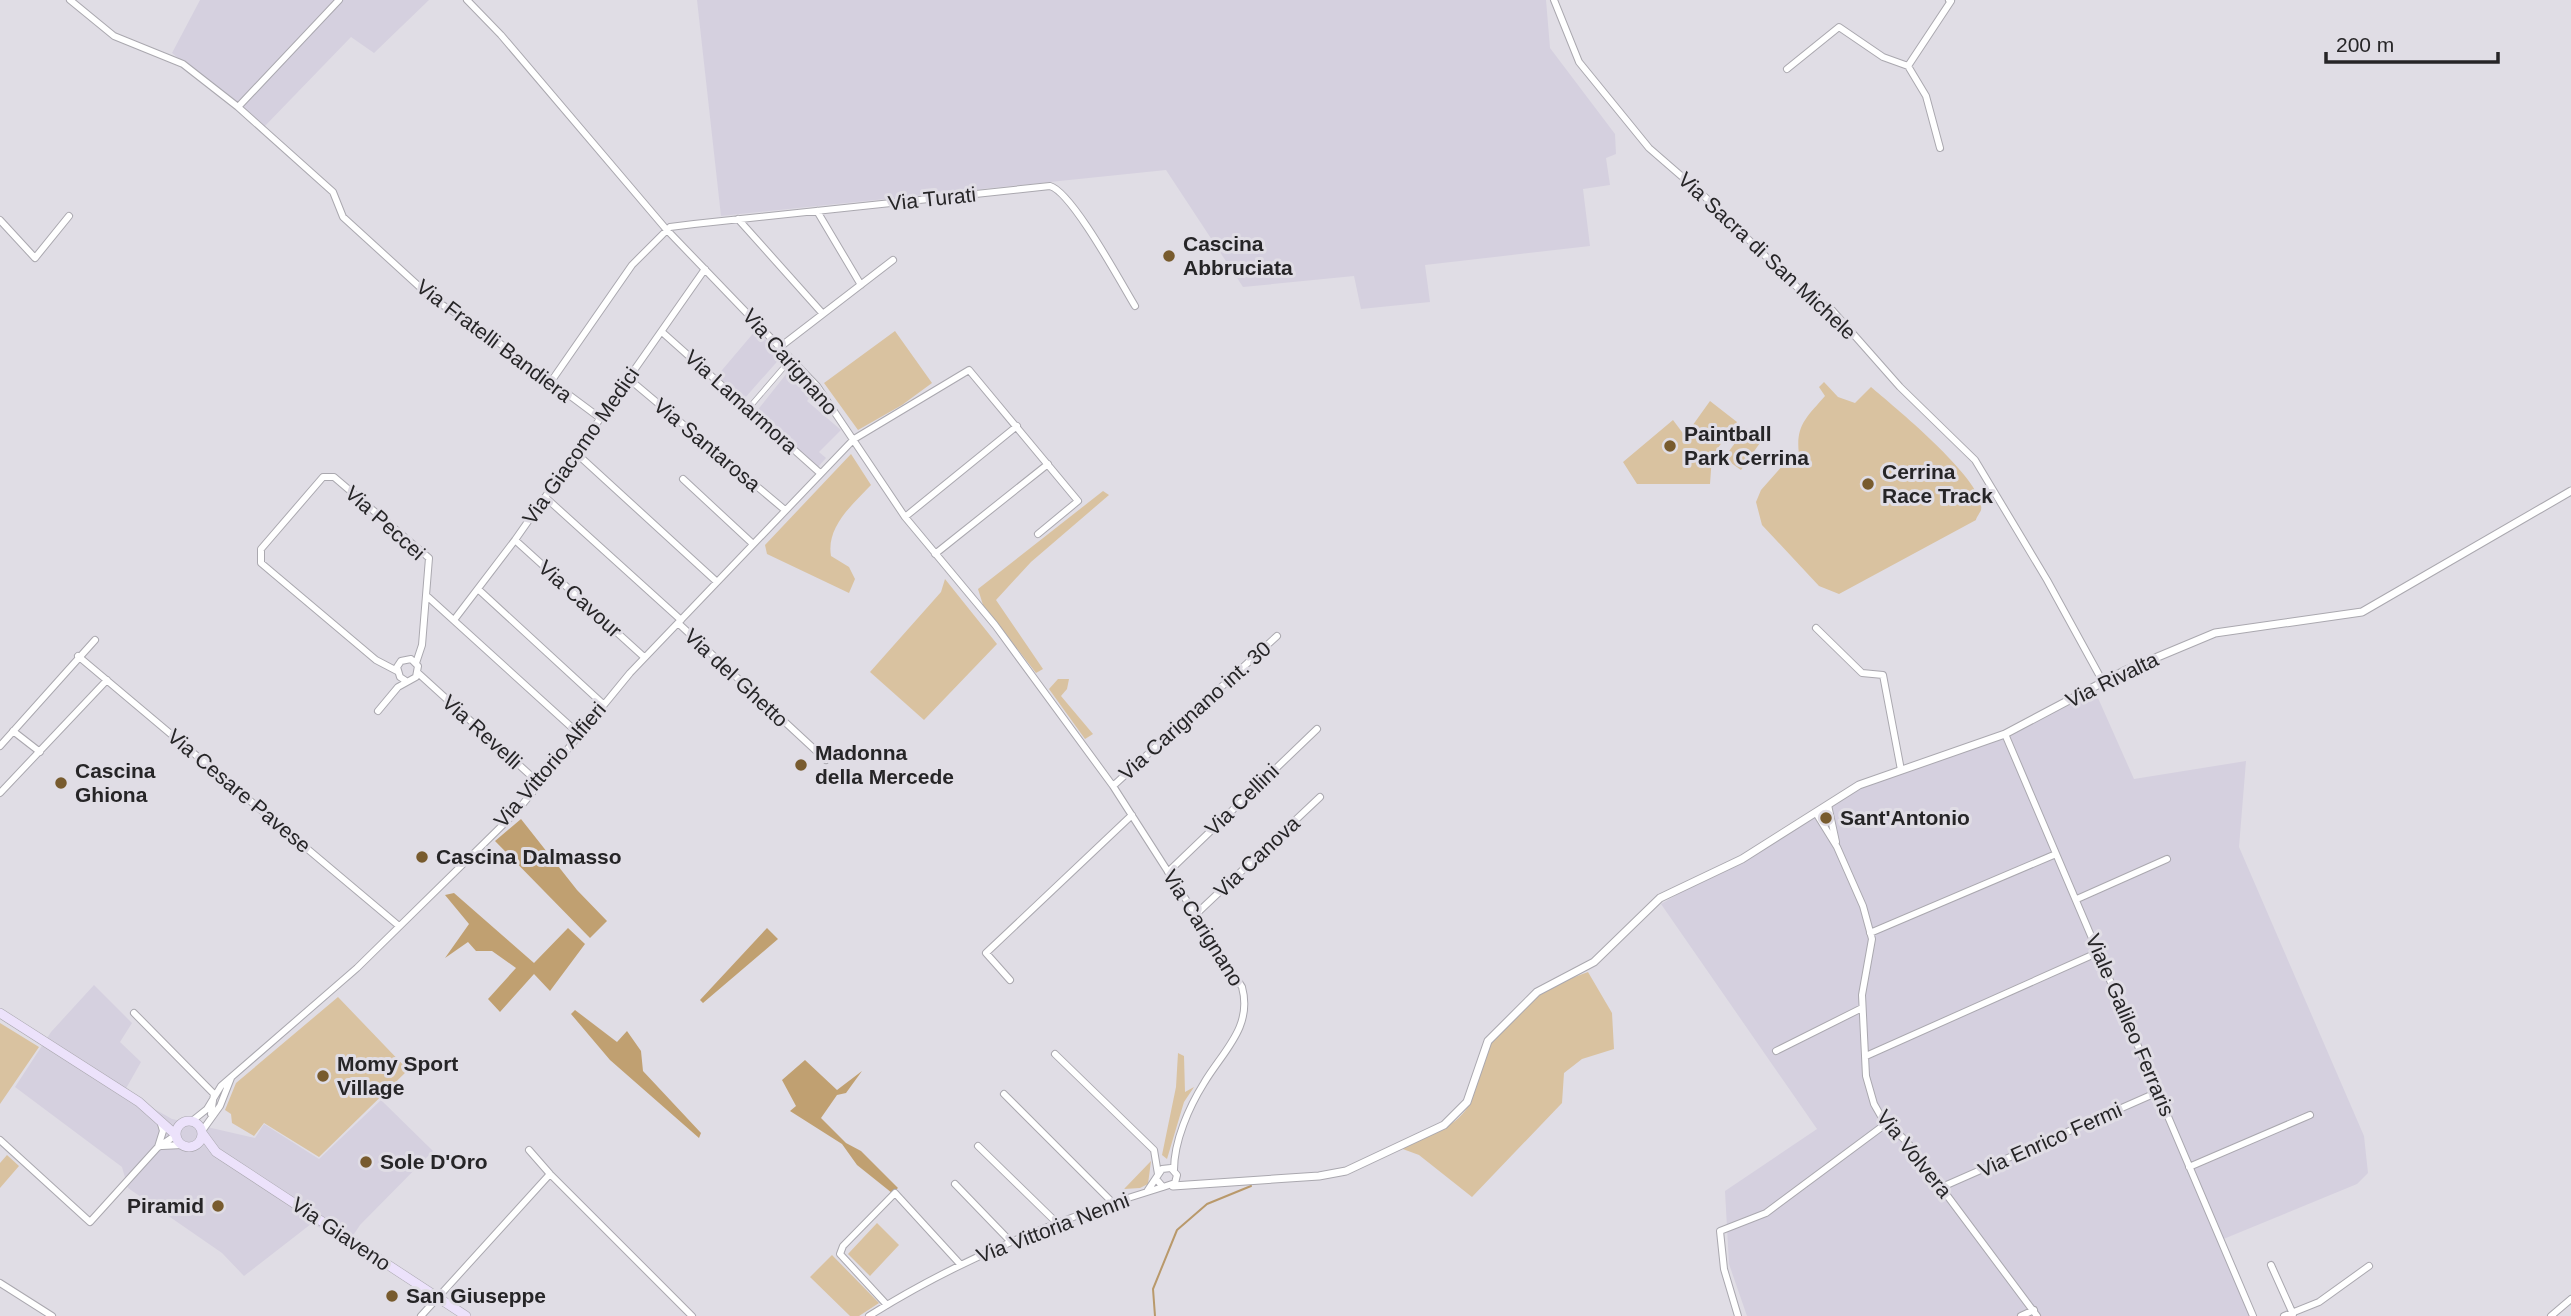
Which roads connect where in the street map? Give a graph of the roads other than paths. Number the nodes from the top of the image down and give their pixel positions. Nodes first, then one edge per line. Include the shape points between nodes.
1 (70, 0) edge
2 (338, 0) edge
3 (467, 0) edge
4 (1554, 0) edge
5 (1949, 0) edge
6 (1908, 66) junction
7 (1787, 69) dead end
8 (237, 107) junction
9 (1940, 148) dead end
10 (817, 211) junction
11 (69, 216) dead end
12 (738, 219) junction
13 (0, 220) edge
14 (666, 229) junction
15 (893, 260) dead end
16 (705, 269) junction
17 (861, 285) junction
18 (1135, 306) dead end
19 (823, 314) junction
20 (662, 332) junction
21 (780, 347) junction
22 (791, 359) junction
23 (629, 379) junction
24 (550, 383) junction
25 (748, 409) junction
26 (600, 418) junction
27 (1017, 426) junction
28 (854, 439) junction
29 (576, 453) junction
30 (1048, 464) junction
31 (820, 473) junction
32 (683, 478) dead end
33 (2571, 491) edge
34 (545, 497) junction
35 (785, 510) junction
36 (905, 517) junction
37 (1038, 534) dead end
38 (515, 540) junction
39 (753, 544) junction
40 (935, 554) junction
41 (717, 582) junction
42 (479, 590) junction
43 (428, 597) junction
44 (454, 620) junction
45 (679, 621) junction
46 (1816, 628) dead end
47 (1277, 636) dead end
48 (95, 639) dead end
49 (422, 645) junction
50 (78, 656) junction
51 (644, 657) junction
52 (407, 659) junction
53 (416, 663) junction
54 (400, 673) junction
55 (417, 676) junction
56 (107, 680) junction
57 (2103, 682) junction
58 (603, 704) junction
59 (378, 711) dead end
60 (1317, 729) dead end
61 (13, 731) junction
62 (579, 734) junction
63 (2005, 734) junction
64 (0, 746) edge
65 (40, 752) junction
66 (826, 760) dead end
67 (1901, 770) junction
68 (540, 784) junction
69 (1113, 786) junction
70 (0, 793) edge
71 (1320, 797) dead end
72 (1828, 805) junction
73 (1816, 813) junction
74 (1132, 815) junction
75 (1837, 847) junction
76 (2056, 853) junction
77 (2167, 859) dead end
78 (1168, 872) junction
79 (2077, 899) junction
80 (1194, 916) junction
81 (400, 926) junction
82 (1870, 933) junction
83 (2099, 952) junction
84 (1010, 980) dead end
85 (1862, 1008) junction
86 (2, 1012) edge
87 (134, 1013) dead end
88 (1776, 1051) dead end
89 (1055, 1054) dead end
90 (1866, 1056) junction
91 (232, 1077) junction
92 (2158, 1092) junction
93 (214, 1094) junction
94 (1003, 1094) dead end
95 (140, 1103) junction
96 (212, 1114) junction
97 (2310, 1115) dead end
98 (189, 1121) junction
99 (1886, 1123) junction
100 (202, 1132) junction
101 (176, 1135) junction
102 (0, 1140) edge
103 (182, 1145) junction
104 (978, 1146) dead end
105 (192, 1147) junction
106 (157, 1148) junction
107 (529, 1150) dead end
108 (216, 1152) junction
109 (1158, 1161) junction
110 (2189, 1167) junction
111 (1169, 1168) junction
112 (550, 1174) junction
113 (1158, 1177) junction
114 (1175, 1183) junction
115 (955, 1184) dead end
116 (1163, 1186) junction
117 (1942, 1187) junction
118 (1147, 1191) junction
119 (1112, 1202) junction
120 (1056, 1223) junction
121 (1010, 1241) junction
122 (960, 1264) junction
123 (2271, 1265) dead end
124 (2369, 1266) dead end
125 (0, 1283) edge
126 (437, 1297) junction
127 (2571, 1299) edge
128 (887, 1305) junction
129 (2036, 1313) edge
130 (2293, 1314) edge
131 (52, 1316) edge
132 (421, 1316) edge
133 (466, 1316) edge
134 (692, 1316) edge
135 (869, 1316) edge
136 (1738, 1316) edge
137 (2021, 1316) edge
138 (2253, 1316) edge
139 (2284, 1316) edge
140 (2551, 1316) edge

1 - 8 street, Via Fratelli Bandiera via 114,36 183,64
2 - 8 street
3 - 14 street, Via Carignano
4 - 57 street, Via Sacra di San Michele via 1579,62 1649,148 1799,289 1832,310 1900,387 1975,460
5 - 6 street
6 - 7 street via 1884,57 1839,27
6 - 9 street via 1926,96
8 - 24 street, Via Fratelli Bandiera via 332,192 344,217 434,300 471,322
10 - 12 street, Via Turati
10 - 17 street
10 - 18 street, Via Turati via 1056,188
11 - 13 street via 35,258
12 - 14 street, Via Turati
12 - 19 street
14 - 16 street, Via Carignano
14 - 24 street via 632,264
15 - 17 street
16 - 20 street, Via Giacomo Medici
16 - 21 street, Via Carignano
17 - 19 street
19 - 21 street
20 - 23 street, Via Giacomo Medici
20 - 25 street, Via Lamarmora
21 - 22 street, Via Carignano
22 - 25 street
22 - 28 street, Via Carignano via 817,386
23 - 26 street, Via Giacomo Medici
23 - 35 street, Via Santarosa
24 - 26 street, Via Fratelli Bandiera
25 - 31 street, Via Lamarmora
26 - 29 street, Via Giacomo Medici
27 - 28 street, Via Vittorio Alfieri via 969,370
27 - 30 street
27 - 36 street
28 - 31 street, Via Vittorio Alfieri
28 - 36 street, Via Carignano
29 - 34 street, Via Giacomo Medici
29 - 41 street
30 - 37 street via 1078,500
30 - 40 street
31 - 35 street, Via Vittorio Alfieri
32 - 39 street
33 - 57 street, Via Rivalta via 2362,612 2215,634
34 - 38 street, Via Giacomo Medici
34 - 45 street, Via del Ghetto
35 - 39 street, Via Vittorio Alfieri
36 - 40 street, Via Carignano
38 - 42 street, Via Giacomo Medici
38 - 51 street, Via Cavour
39 - 41 street, Via Vittorio Alfieri
40 - 69 street, Via Carignano via 995,625
41 - 45 street, Via Vittorio Alfieri
42 - 44 street, Via Giacomo Medici
42 - 58 street
43 - 44 street
43 - 49 street, Via Peccei
43 - 54 street, Via Peccei via 429,558 334,477 323,477 261,549 261,563
44 - 62 street
45 - 51 street, Via Vittorio Alfieri
45 - 66 street, Via del Ghetto
46 - 67 street via 1862,673 1883,675
47 - 69 street, Via Carignano int. 30
48 - 50 street
49 - 52 street
49 - 53 street, Via Peccei
50 - 56 street, Via Cesare Pavese
50 - 61 street
51 - 58 street, Via Vittorio Alfieri
52 - 53 street
52 - 54 street
53 - 55 street
54 - 55 street
54 - 59 street via 398,687
55 - 68 street, Via Revelli
56 - 65 street
56 - 81 street, Via Cesare Pavese
57 - 63 street, Via Rivalta
58 - 62 street, Via Vittorio Alfieri
60 - 78 street, Via Cellini
61 - 64 street
61 - 65 street
62 - 68 street, Via Vittorio Alfieri
63 - 67 street, Via Rivalta
63 - 76 street, Viale Galileo Ferraris
65 - 70 street
67 - 72 street, Via Rivalta via 1859,785
68 - 81 street, Via Vittorio Alfieri
69 - 74 street, Via Carignano
71 - 80 street, Via Canova
72 - 73 street, Via Rivalta
72 - 75 street, Via Volvera
73 - 75 street, Via Volvera
73 - 114 street, Via Rivalta via 1742,859 1660,898 1594,962 1537,992 1482,1053 1467,1102 1444,1125 1346,1171 1188,1186
74 - 78 street, Via Carignano
74 - 84 street via 986,954
75 - 82 street, Via Volvera
76 - 79 street, Viale Galileo Ferraris
76 - 82 street
77 - 79 street
78 - 80 street, Via Carignano
79 - 83 street, Viale Galileo Ferraris
80 - 111 street, Via Carignano via 1242,987 1246,1003 1239,1032 1189,1111
81 - 91 street, Via Vittorio Alfieri
82 - 85 street, Via Volvera
83 - 90 street
83 - 92 street, Viale Galileo Ferraris
85 - 88 street
85 - 90 street, Via Volvera
86 - 95 main road, Via Giaveno
87 - 93 street
89 - 109 street via 1154,1150
90 - 99 street, Via Volvera via 1872,1096
91 - 93 street, Via Vittorio Alfieri
91 - 96 street, Via Vittorio Alfieri
92 - 110 street, Viale Galileo Ferraris
92 - 117 street, Via Enrico Fermi
93 - 96 street, Via Vittorio Alfieri
93 - 98 street, Via Vittorio Alfieri via 207,1110
94 - 119 street
95 - 98 main road, Via Giaveno via 171,1119
95 - 101 main road, Via Giaveno
95 - 106 street, Via Giaveno via 163,1127
96 - 100 street, Via Vittorio Alfieri
97 - 110 street
98 - 100 main road, Via Giaveno
98 - 101 main road via 178,1127
99 - 117 street, Via Volvera
99 - 136 street via 1766,1213 1720,1231 1724,1269
100 - 105 main road via 201,1140
100 - 108 main road, Via Giaveno
101 - 103 main road, Via Giaveno
101 - 106 street
102 - 106 street via 90,1222
103 - 105 main road, Via Giaveno
103 - 106 street
104 - 120 street
105 - 108 main road, Via Giaveno
107 - 112 street
108 - 126 main road, Via Giaveno
109 - 111 street
109 - 113 street
110 - 138 street, Viale Galileo Ferraris
111 - 113 street, Via Vittoria Nenni
111 - 114 street
112 - 126 street
112 - 134 street
113 - 116 street
113 - 118 street, Via Vittoria Nenni
114 - 116 street, Via Vittoria Nenni
115 - 121 street
116 - 118 street, Via Vittoria Nenni
117 - 129 street, Via Volvera
118 - 119 street, Via Vittoria Nenni
119 - 120 street, Via Vittoria Nenni
120 - 121 street, Via Vittoria Nenni
121 - 122 street, Via Vittoria Nenni
122 - 128 street, Via Vittoria Nenni
122 - 128 street, Via Vittoria Nenni via 895,1193 840,1254
123 - 130 street
124 - 130 street via 2319,1302
125 - 131 street
126 - 132 street
126 - 133 main road, Via Giaveno
127 - 140 street
128 - 135 street, Via Vittoria Nenni
129 - 137 street
130 - 139 street

